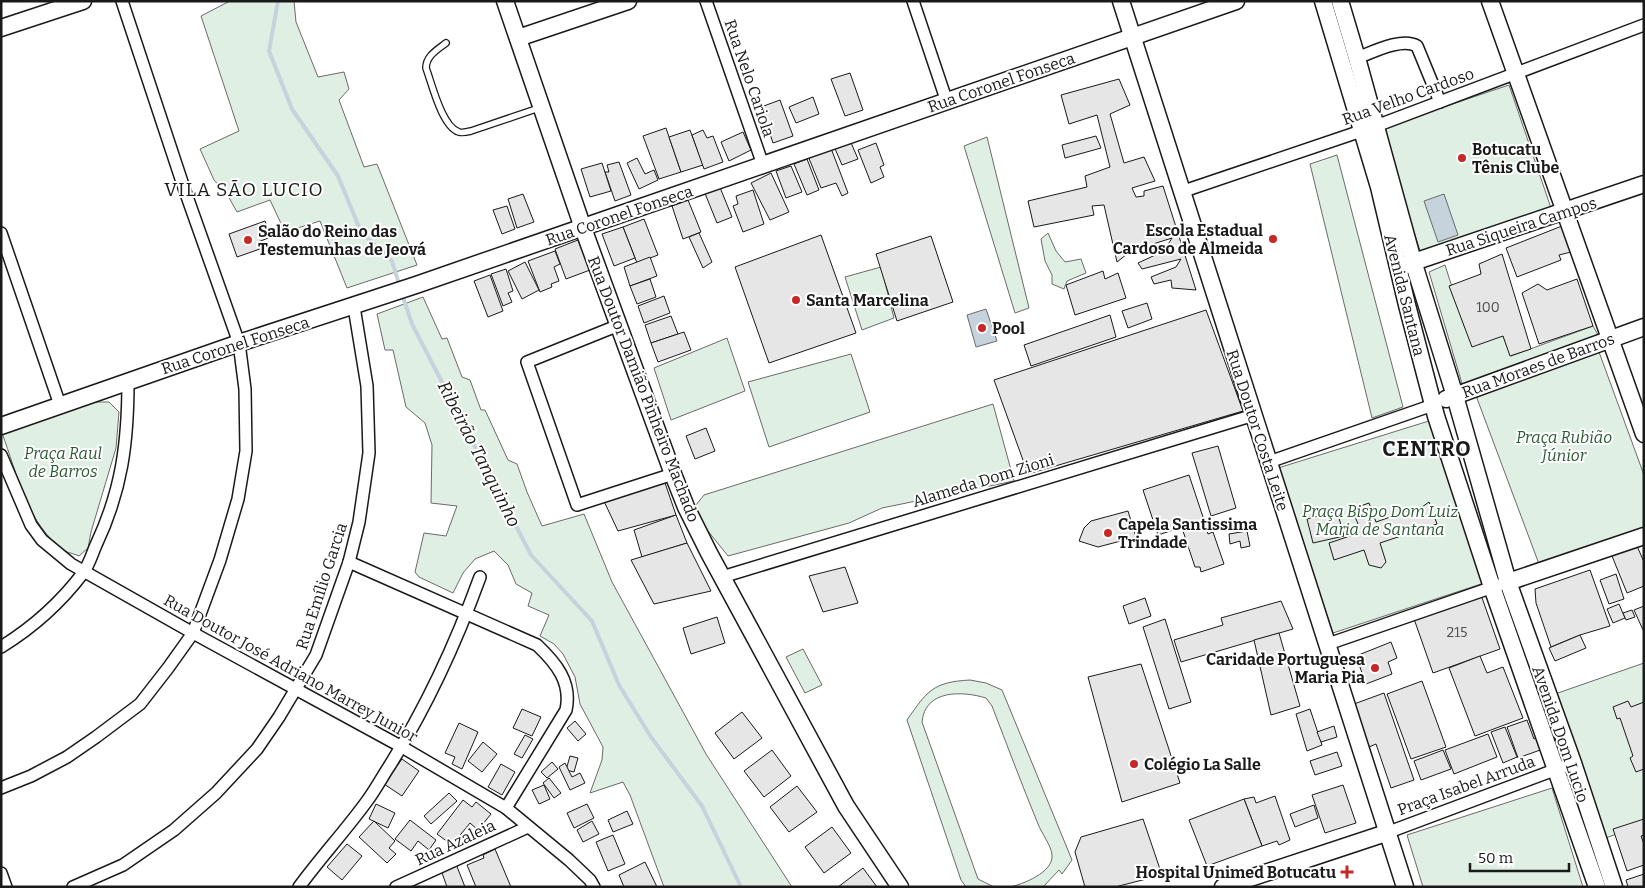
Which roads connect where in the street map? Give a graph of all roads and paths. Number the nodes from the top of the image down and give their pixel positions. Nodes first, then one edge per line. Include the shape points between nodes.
1 (83, 1) edge
2 (122, 1) edge
3 (505, 1) edge
4 (628, 1) edge
5 (706, 1) edge
6 (914, 1) edge
7 (1121, 1) edge
8 (1236, 1) edge
9 (1323, 1) edge
10 (1340, 1) edge
11 (1490, 1) edge
12 (1644, 25) edge
13 (1, 28) edge
14 (1132, 36) junction
15 (518, 38) junction
16 (446, 44) dead end
17 (1357, 58) junction
18 (1516, 74) junction
19 (947, 102) junction
20 (1440, 102) junction
21 (541, 107) junction
22 (1369, 128) junction
23 (763, 165) junction
24 (1644, 184) edge
25 (1181, 192) junction
26 (1564, 212) junction
27 (583, 228) junction
28 (1, 233) edge
29 (1406, 265) junction
30 (354, 307) junction
31 (619, 325) junction
32 (1644, 327) edge
33 (1610, 339) junction
34 (239, 343) junction
35 (128, 381) junction
36 (1455, 396) junction
37 (60, 405) junction
38 (1433, 405) junction
39 (1254, 415) junction
40 (1, 426) edge
41 (1644, 434) edge
42 (1, 455) edge
43 (1269, 462) junction
44 (672, 474) junction
45 (1644, 536) edge
46 (349, 562) junction
47 (84, 572) junction
48 (480, 577) dead end
49 (722, 577) junction
50 (1500, 585) junction
51 (467, 614) junction
52 (193, 633) junction
53 (1328, 644) junction
54 (1, 647) edge
55 (296, 689) junction
56 (402, 747) junction
57 (1572, 764) junction
58 (1556, 770) junction
59 (1, 788) edge
60 (506, 808) junction
61 (528, 827) junction
62 (1389, 832) junction
63 (1, 873) edge
64 (6, 887) edge
65 (73, 887) edge
66 (299, 887) edge
67 (396, 887) edge
68 (594, 887) edge
69 (900, 887) edge
70 (1223, 887) edge
71 (1405, 887) edge
72 (1598, 887) edge
73 (1614, 887) edge

1 - 13 street
2 - 34 street
3 - 15 street, Rua Doutor Damião Pinheiro Machado
4 - 15 street
5 - 23 street, Rua Nelo Cariola
6 - 19 street
7 - 14 street, Rua Doutor Costa Leite
8 - 14 street, Rua Coronel Fonseca
9 - 22 street, Avenida Santana
10 - 17 street, Avenida Santana
11 - 18 street
12 - 18 street, Rua Velho Cardoso
14 - 19 street, Rua Coronel Fonseca
14 - 25 street, Rua Doutor Costa Leite
15 - 21 street, Rua Doutor Damião Pinheiro Machado
16 - 21 lane via 426,61 426,68 451,128 459,132 471,131
17 - 20 street via 1402,43 1417,46
17 - 22 street, Avenida Santana
18 - 20 street, Rua Velho Cardoso
18 - 26 street
19 - 23 street, Rua Coronel Fonseca
20 - 22 street, Rua Velho Cardoso
21 - 27 street, Rua Doutor Damião Pinheiro Machado
22 - 25 street, Rua Velho Cardoso
22 - 29 street, Avenida Santana
23 - 27 street, Rua Coronel Fonseca
24 - 26 street, Rua Siqueira Campos
25 - 39 street, Rua Doutor Costa Leite
26 - 29 street, Rua Siqueira Campos
26 - 33 street
27 - 30 street, Rua Coronel Fonseca
27 - 31 street, Rua Doutor Damião Pinheiro Machado
28 - 37 street
29 - 36 street, Avenida Santana
29 - 38 street, Avenida Santana
30 - 34 street, Rua Coronel Fonseca
30 - 46 street, Rua Emílio Garcia via 367,386 369,453 359,522
31 - 44 street, Rua Doutor Damião Pinheiro Machado
31 - 44 street via 527,362 577,505
32 - 33 street, Rua Moraes de Barros
33 - 36 street, Rua Moraes de Barros
33 - 41 street
34 - 35 street, Rua Coronel Fonseca
34 - 52 street via 245,389 246,451 238,499
35 - 37 street, Rua Coronel Fonseca
35 - 47 street via 124,457 116,492
36 - 38 street, Rua Moraes de Barros
36 - 50 street, Avenida Santana
37 - 40 street, Rua Coronel Fonseca
38 - 43 street
38 - 50 street, Avenida Santana
39 - 43 street, Rua Doutor Costa Leite
39 - 49 street, Alameda Dom Zioni
42 - 47 street, Rua Doutor José Adriano Marrey Junior via 31,525 42,540
43 - 53 street, Rua Doutor Costa Leite
44 - 49 street, Rua Doutor Damião Pinheiro Machado
45 - 50 street
46 - 51 street
46 - 55 street, Rua Emílio Garcia via 316,655
47 - 52 street, Rua Doutor José Adriano Marrey Junior
47 - 54 street via 48,612
48 - 51 street
49 - 69 street, Rua Doutor Damião Pinheiro Machado via 846,806
50 - 53 street
50 - 57 street, Avenida Dom Lucio
50 - 58 street, Avenida Dom Lucio
51 - 56 street
51 - 60 street, Rua Azaleia via 537,645 550,657 569,693 566,710
52 - 55 street, Rua Doutor José Adriano Marrey Junior
52 - 59 street via 140,704 67,756
53 - 62 street, Rua Doutor Costa Leite
55 - 56 street, Rua Doutor José Adriano Marrey Junior
55 - 65 street, Rua Emílio Garcia via 257,749 216,793 174,830 123,865
56 - 60 street, Rua Doutor José Adriano Marrey Junior
56 - 66 street via 368,800
57 - 58 street, Praça Isabel Arruda
57 - 73 street, Avenida Dom Lucio
58 - 62 street, Praça Isabel Arruda
58 - 72 street, Avenida Dom Lucio
60 - 61 street, Rua Doutor José Adriano Marrey Junior
61 - 67 street, Rua Azaleia
61 - 68 street, Rua Doutor José Adriano Marrey Junior via 569,860
62 - 70 street
62 - 71 street, Rua Doutor Costa Leite
63 - 64 street

